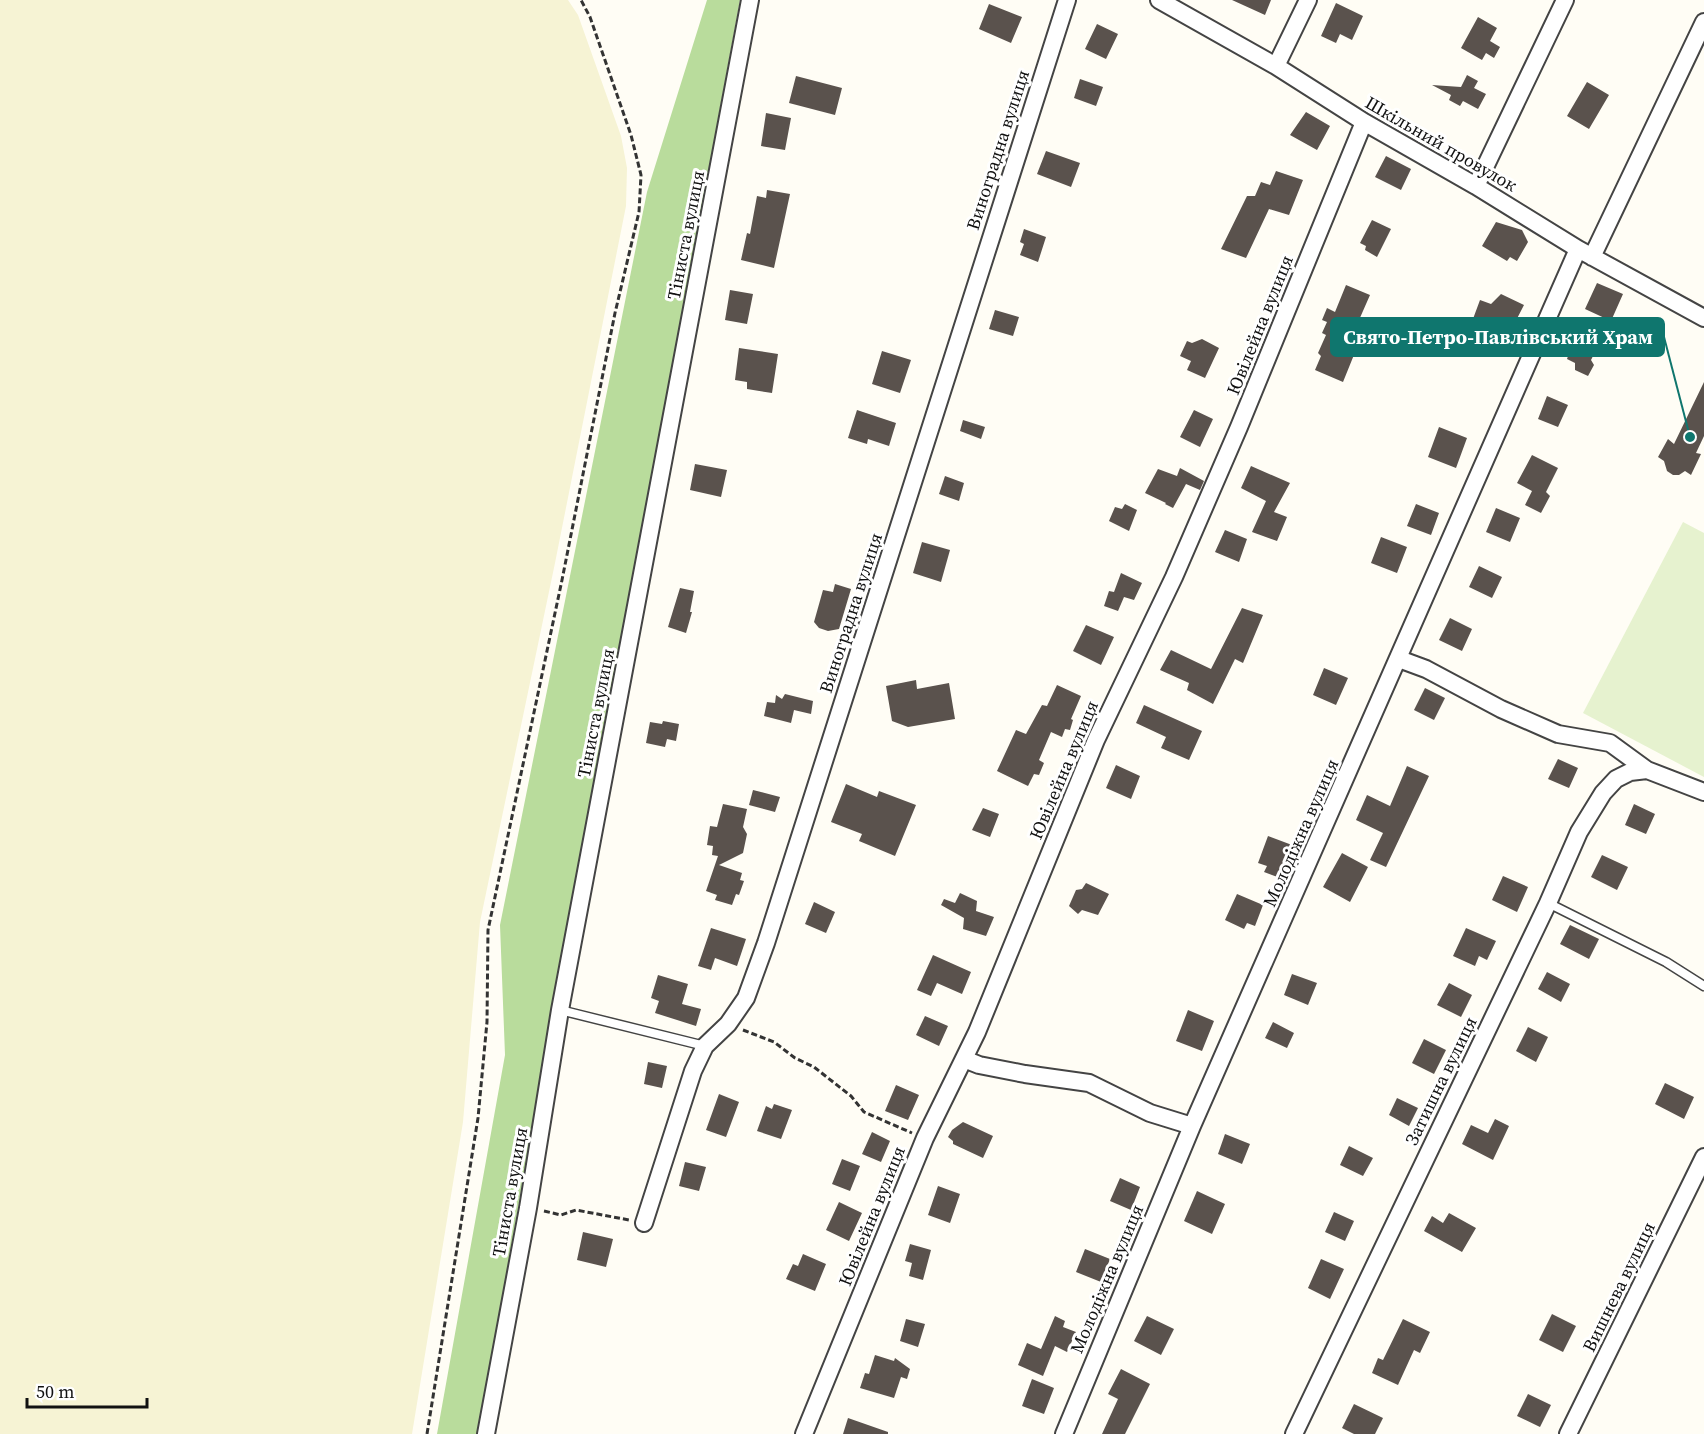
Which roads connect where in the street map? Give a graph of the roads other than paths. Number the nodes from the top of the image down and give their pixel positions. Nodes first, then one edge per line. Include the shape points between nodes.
1 (750, 0) edge
2 (1067, 0) edge
3 (1159, 0) edge
4 (1308, 0) edge
5 (1564, 0) edge
6 (1704, 22) edge
7 (1276, 66) junction
8 (1364, 122) junction
9 (1476, 186) junction
10 (1585, 253) junction
11 (1704, 318) edge
12 (1399, 659) junction
13 (1616, 747) junction
14 (1647, 770) junction
15 (1616, 778) junction
16 (1704, 792) edge
17 (1548, 903) junction
18 (1704, 986) edge
19 (560, 1010) junction
20 (705, 1046) junction
21 (964, 1059) junction
22 (1192, 1126) junction
23 (1704, 1156) edge
24 (644, 1223) road end
25 (486, 1434) edge
26 (804, 1434) edge
27 (1064, 1434) edge
28 (1294, 1434) edge
29 (1568, 1434) edge

1 - 19 street, Тіниста вулиця
2 - 20 street, Виноградна вулиця via 766,944 746,998 728,1024
3 - 7 street, Шкільний провулок
4 - 7 street
5 - 9 street
6 - 10 street, Молодіжна вулиця
7 - 8 street, Шкільний провулок
8 - 9 street, Шкільний провулок
8 - 21 street, Ювілейна вулиця via 1234,438 1174,577 1096,740
9 - 10 street, Шкільний провулок
10 - 11 street, Шкільний провулок
10 - 12 street, Молодіжна вулиця
12 - 13 street via 1558,734
12 - 22 street, Молодіжна вулиця
13 - 14 street
13 - 15 street
14 - 15 street
14 - 16 street
15 - 17 street, Затишна вулиця via 1579,832
17 - 18 lane via 1666,962
17 - 28 street, Затишна вулиця
19 - 20 lane
19 - 25 street, Тіниста вулиця
20 - 24 street, Виноградна вулиця via 693,1071
21 - 22 street via 1025,1074 1089,1083 1150,1113
21 - 26 street, Ювілейна вулиця via 925,1138
22 - 27 street, Молодіжна вулиця
23 - 29 street, Вишнева вулиця

